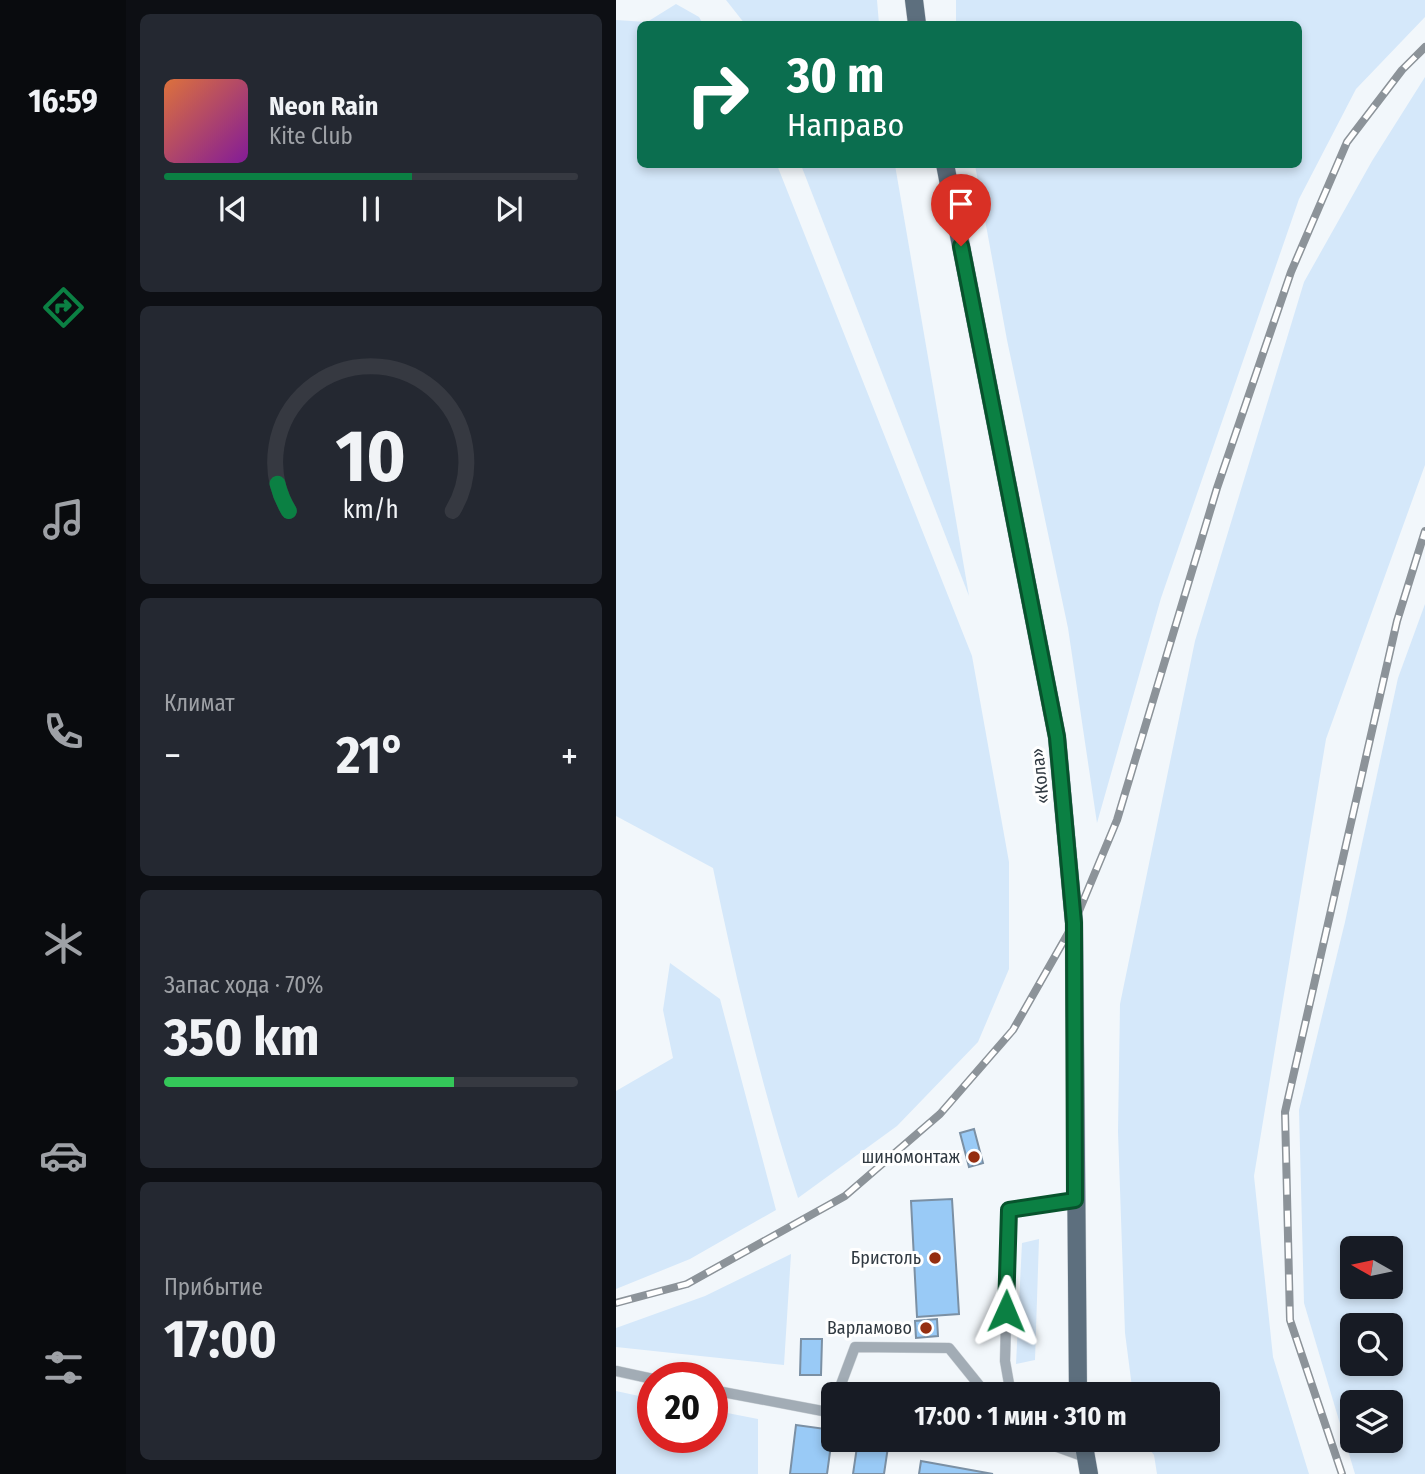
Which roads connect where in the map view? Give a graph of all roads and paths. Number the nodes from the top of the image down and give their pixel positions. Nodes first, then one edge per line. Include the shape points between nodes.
1 (914, 0) edge
2 (917, 21) edge
3 (946, 168) edge
4 (1075, 1200) junction
5 (616, 1371) edge
6 (637, 1375) edge
7 (842, 1382) edge
8 (976, 1382) edge
9 (1009, 1382) edge
10 (1078, 1382) edge
11 (728, 1393) edge
12 (821, 1408) edge

1 - 2 main road
3 - 4 main road, «Кола» via 1057,737 1074,923
4 - 9 lane via 1009,1210 1005,1362
4 - 10 main road, «Кола»
5 - 6 lane
7 - 8 lane via 855,1348 949,1348
11 - 12 lane

